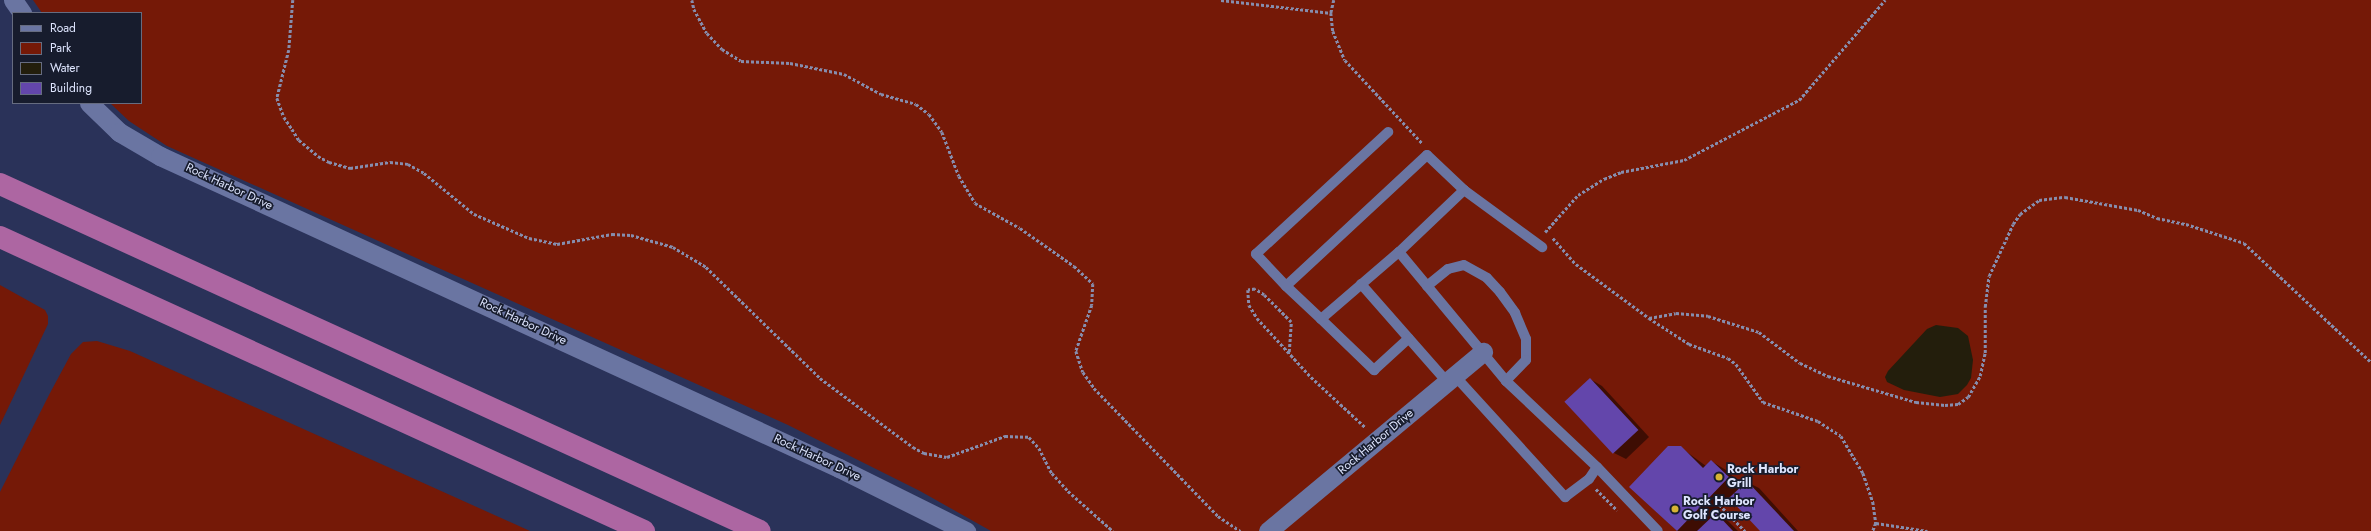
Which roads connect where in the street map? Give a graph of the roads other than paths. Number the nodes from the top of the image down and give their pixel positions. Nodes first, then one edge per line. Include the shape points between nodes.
1 (13, 0) edge
2 (21, 12) edge
3 (90, 104) edge
4 (1388, 132) dead end
5 (0, 184) edge
6 (1464, 190) junction
7 (0, 237) edge
8 (1542, 247) dead end
9 (1399, 252) junction
10 (1361, 284) junction
11 (1286, 286) junction
12 (1427, 286) junction
13 (1321, 320) junction
14 (1409, 338) junction
15 (1483, 352) junction
16 (1451, 379) junction
17 (1506, 381) junction
18 (1597, 467) junction
19 (644, 531) edge
20 (760, 531) edge
21 (966, 531) edge
22 (1268, 531) edge
23 (1658, 531) edge

1 - 2 street
3 - 21 street, Rock Harbor Drive via 119,132 160,156 770,436
4 - 11 lane via 1256,254
5 - 20 highway
6 - 8 lane
6 - 9 lane
6 - 11 lane via 1427,155
7 - 19 highway
9 - 10 lane
9 - 12 lane
10 - 13 lane
10 - 14 lane
11 - 13 lane
12 - 15 lane
12 - 17 lane via 1448,269 1464,264 1487,278 1500,292 1515,312 1526,339 1526,360
13 - 14 lane via 1374,370
14 - 16 lane
15 - 16 street, Rock Harbor Drive
15 - 17 lane
16 - 18 lane via 1565,497 1589,479
16 - 22 street, Rock Harbor Drive
17 - 18 lane
18 - 23 lane

